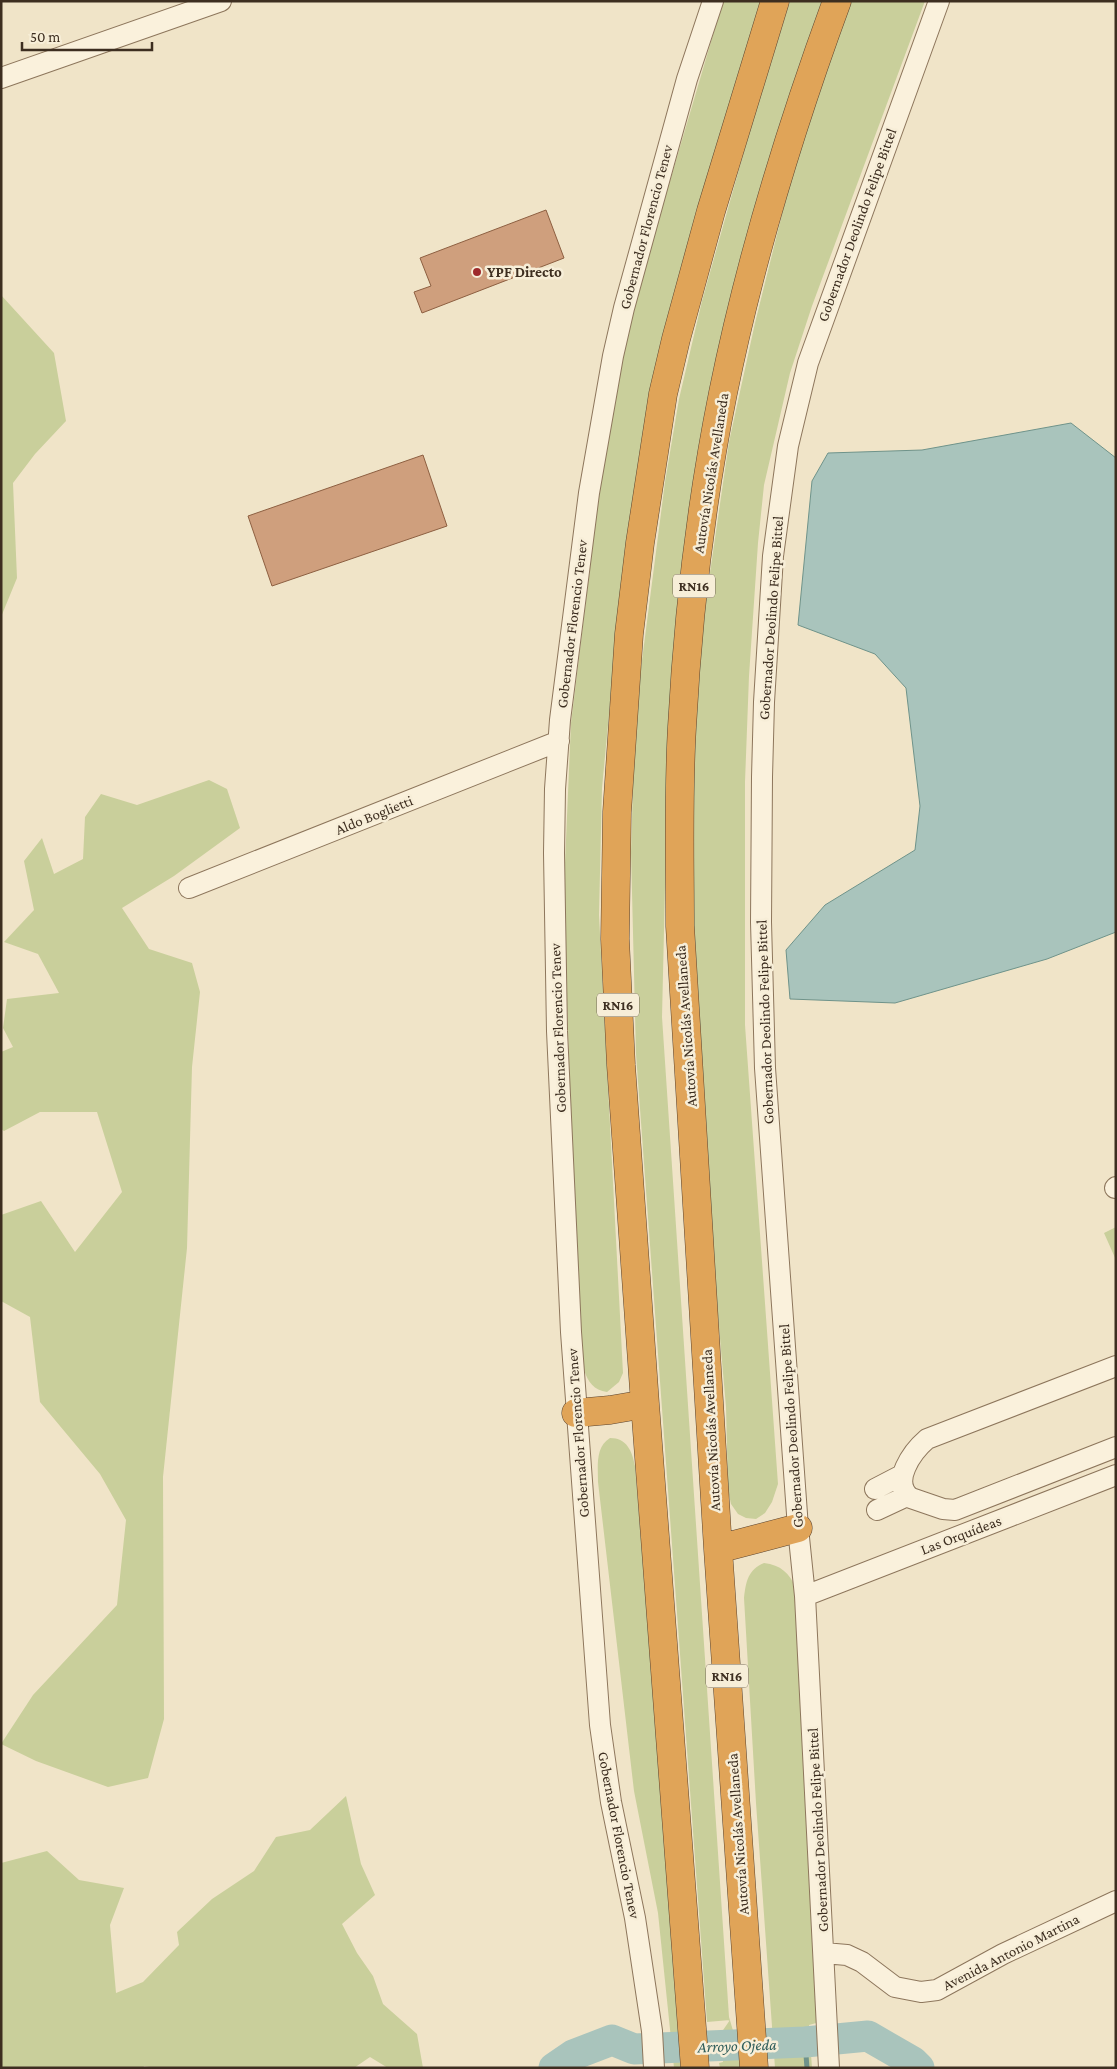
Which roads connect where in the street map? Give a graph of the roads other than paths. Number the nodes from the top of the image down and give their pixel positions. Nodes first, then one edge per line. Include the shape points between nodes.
1 (221, 1) edge
2 (714, 1) edge
3 (775, 1) edge
4 (837, 1) edge
5 (939, 1) edge
6 (1, 78) edge
7 (558, 741) junction
8 (189, 888) dead end
9 (1116, 1366) edge
10 (645, 1404) junction
11 (576, 1413) junction
12 (1116, 1447) edge
13 (902, 1475) junction
14 (1116, 1475) edge
15 (875, 1489) dead end
16 (908, 1496) junction
17 (877, 1510) dead end
18 (798, 1528) junction
19 (718, 1549) junction
20 (805, 1596) junction
21 (1116, 1901) edge
22 (824, 1953) junction
23 (829, 2059) edge
24 (754, 2066) edge
25 (695, 2067) edge
26 (654, 2068) edge

1 - 6 street
2 - 7 street, Gobernador Florencio Tenev via 687,79 613,356 589,493
3 - 10 highway, RN16 via 711,211 663,394 627,650 617,812 615,939
4 - 19 highway, Autovía Nicolás Avellaneda / RN16 via 795,123 757,250 723,393 699,547 682,728 680,926
5 - 18 street, Gobernador Deolindo Felipe Bittel via 808,363 788,446 773,556 764,702 761,922 765,1068
7 - 8 street, Aldo Boglietti
7 - 11 street, Gobernador Florencio Tenev via 554,854 557,1032
9 - 13 street via 933,1436 921,1444
10 - 11 highway
10 - 25 highway, RN16
11 - 26 street, Gobernador Florencio Tenev via 600,1725 611,1802 635,1918 652,2031
12 - 16 street via 955,1510
13 - 15 street
13 - 16 street
14 - 20 street, Las Orquídeas
16 - 17 street
18 - 19 highway
18 - 20 street, Gobernador Deolindo Felipe Bittel
19 - 24 highway, Autovía Nicolás Avellaneda / RN16
20 - 22 street, Gobernador Deolindo Felipe Bittel
21 - 22 street, Avenida Antonio Martina via 1003,1954 937,1990 921,1992 895,1987 847,1954
22 - 23 street, Gobernador Deolindo Felipe Bittel

